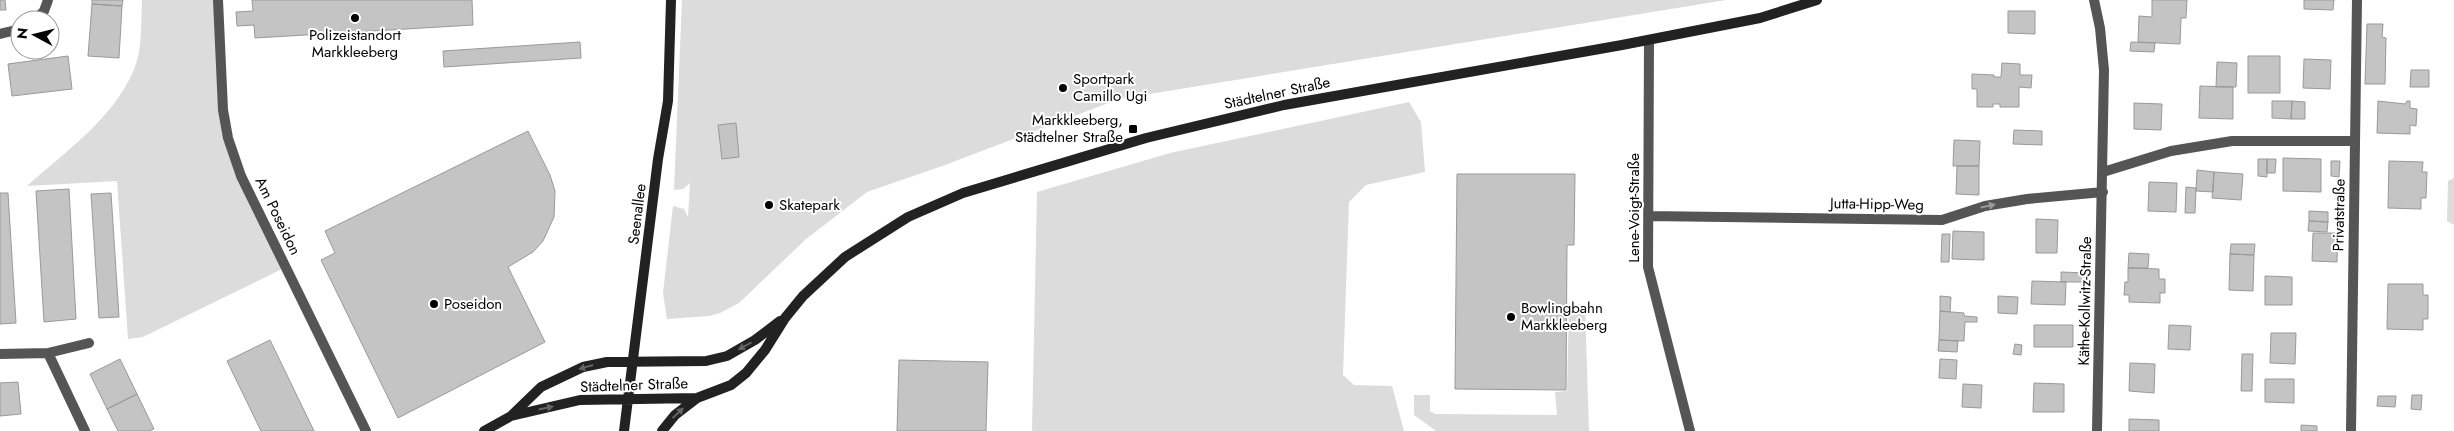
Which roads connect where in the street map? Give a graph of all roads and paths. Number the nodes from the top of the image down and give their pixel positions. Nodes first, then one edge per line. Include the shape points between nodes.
1 (218, 0) edge
2 (671, 0) edge
3 (1817, 0) edge
4 (2094, 0) edge
5 (2357, 0) edge
6 (1648, 40) junction
7 (2354, 141) junction
8 (2103, 172) junction
9 (2103, 192) junction
10 (1648, 216) junction
11 (785, 318) junction
12 (89, 343) dead end
13 (48, 353) junction
14 (0, 354) edge
15 (634, 361) junction
16 (630, 398) junction
17 (697, 398) junction
18 (511, 416) junction
19 (86, 431) edge
20 (366, 431) edge
21 (484, 431) edge
22 (624, 431) edge
23 (662, 431) edge
24 (1690, 431) edge
25 (2097, 431) edge
26 (2351, 431) edge

1 - 20 street, Am Poseidon via 223,110 228,138 241,176
2 - 15 street, Seenallee via 668,102
3 - 6 street, Städtelner Straße via 1760,18
4 - 8 street, Käthe-Kollwitz-Straße via 2104,70
5 - 7 street, Privatstraße
6 - 10 street, Lene-Voigt-Straße
6 - 11 street, Städtelner Straße via 1284,105 1146,138 963,193 908,217 875,236 824,275
7 - 8 street via 2232,141 2171,151
7 - 26 street, Privatstraße
8 - 9 street, Käthe-Kollwitz-Straße
10 -> 9 street, Jutta-Hipp-Weg via 1942,220 1993,204
9 - 25 street, Käthe-Kollwitz-Straße
10 - 24 street, Lene-Voigt-Straße via 1648,267
11 -> 15 street, Städtelner Straße via 727,356 690,363
11 - 17 street, Städtelner Straße via 746,373 731,384
12 - 13 street
13 - 14 street
13 - 19 street
15 - 16 street, Seenallee
15 -> 18 street, Städtelner Straße via 607,362 563,375 541,387
16 - 17 street, Städtelner Straße
18 -> 16 street, Städtelner Straße via 580,400
16 - 22 street, Seenallee
23 -> 17 street via 675,414
18 - 21 street, Städtelner Straße

